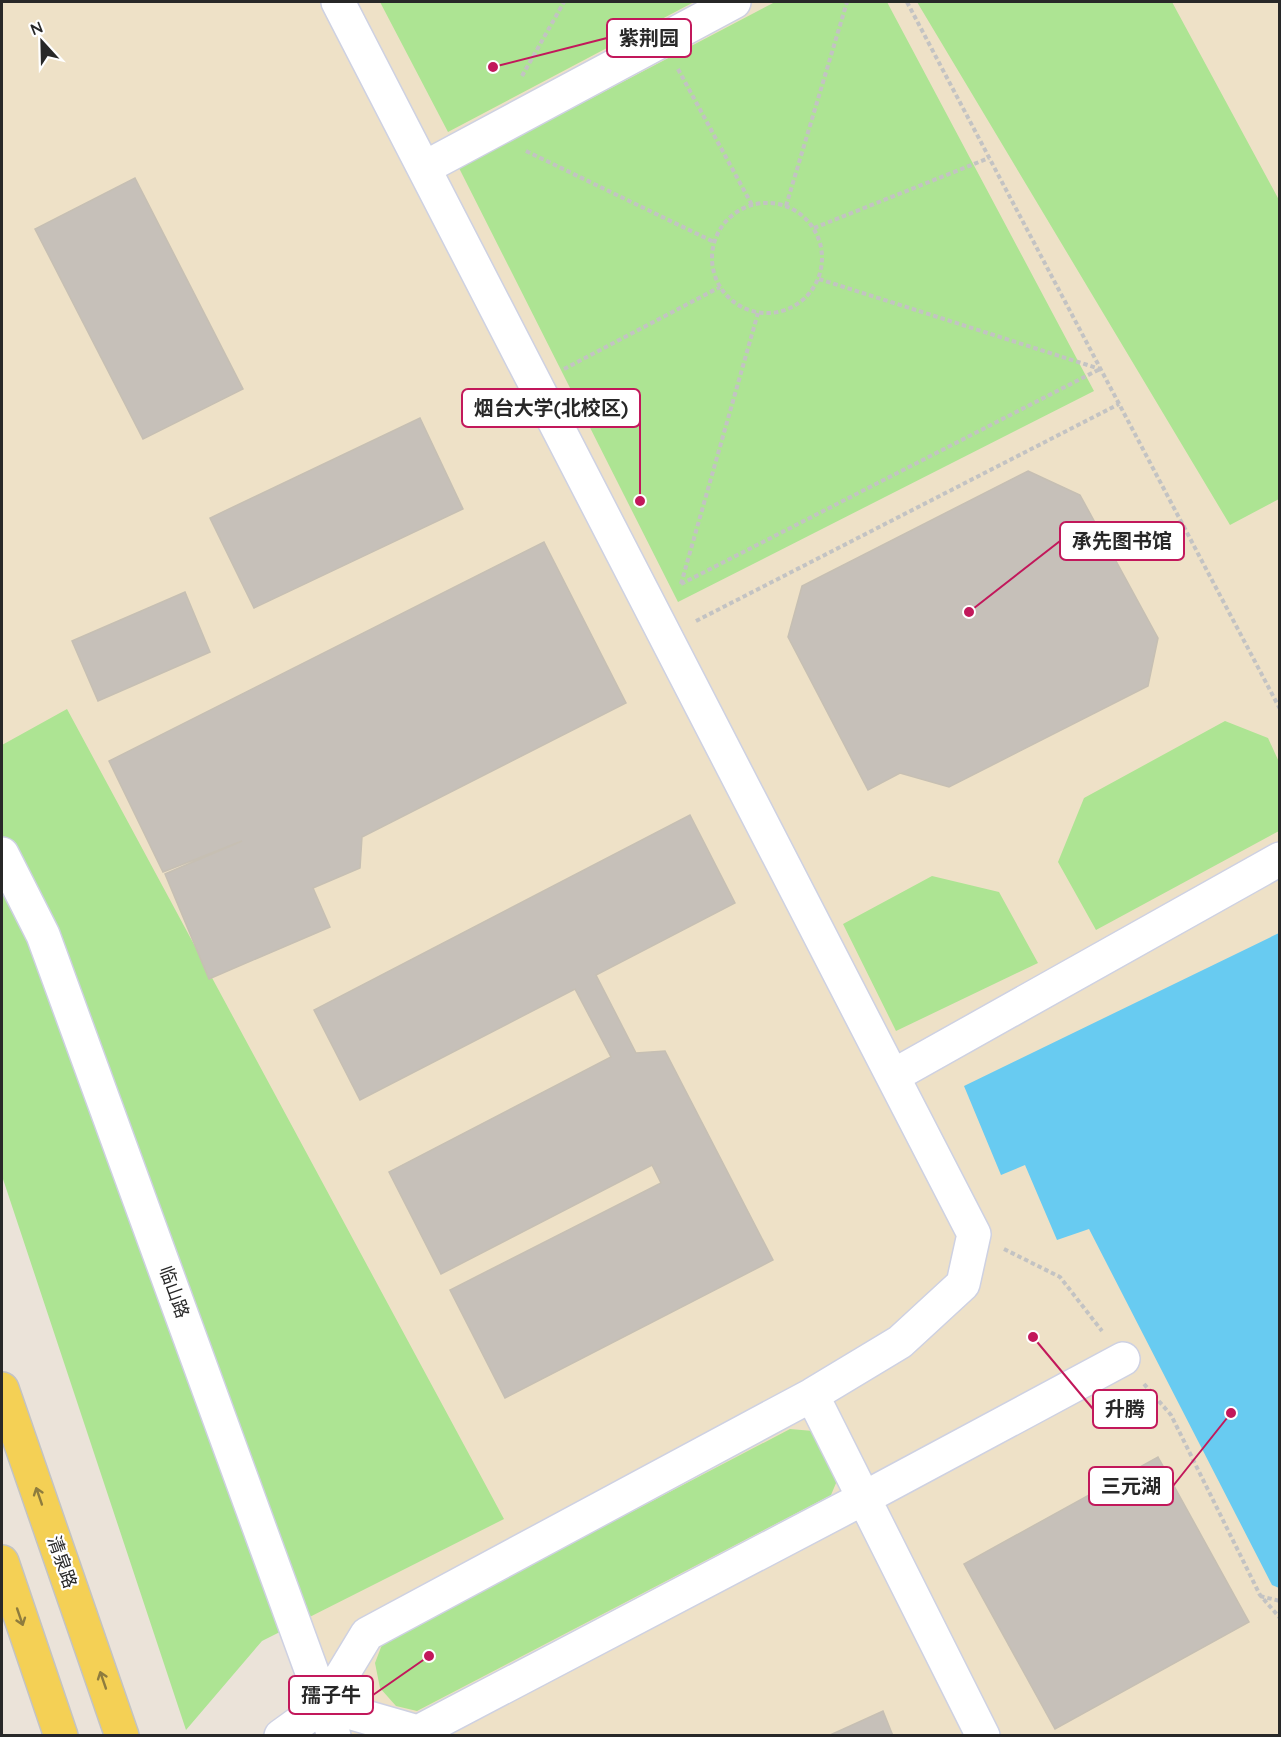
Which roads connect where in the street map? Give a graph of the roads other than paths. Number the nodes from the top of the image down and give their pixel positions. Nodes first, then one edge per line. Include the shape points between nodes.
1 (338, 2) edge
2 (734, 2) edge
3 (424, 168) junction
4 (2, 854) edge
5 (1280, 859) edge
6 (893, 1076) junction
7 (1124, 1359) road end
8 (2, 1389) edge
9 (812, 1395) junction
10 (864, 1498) junction
11 (2, 1562) edge
12 (329, 1720) edge
13 (61, 1736) edge
14 (122, 1736) edge
15 (281, 1736) edge
16 (983, 1736) edge

1 - 3 lane
2 - 3 lane
3 - 6 lane
4 - 12 lane, 临山路 via 43,934
5 - 6 lane
6 - 9 lane via 974,1234 963,1284 900,1341
7 - 10 lane
14 -> 8 main road, 清泉路
9 - 10 lane
9 - 12 lane via 367,1634
10 - 12 lane via 418,1732
10 - 16 lane
11 -> 13 main road
12 - 15 lane

